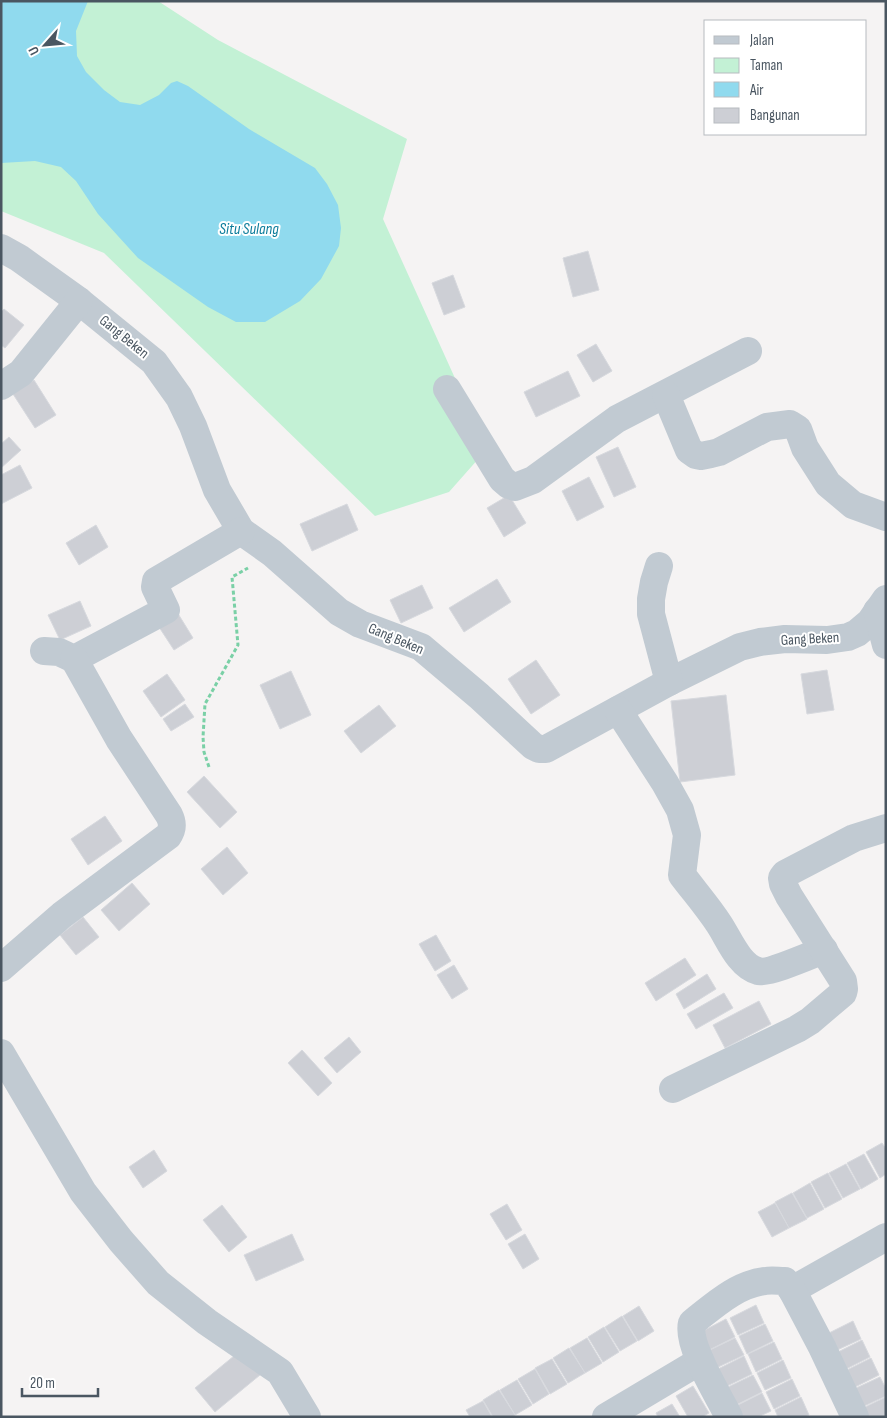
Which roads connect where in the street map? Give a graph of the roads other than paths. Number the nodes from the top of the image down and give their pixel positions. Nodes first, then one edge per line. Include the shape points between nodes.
1 (1, 248) edge
2 (79, 301) junction
3 (748, 351) dead end
4 (1, 386) edge
5 (447, 389) dead end
6 (666, 394) junction
7 (886, 517) edge
8 (241, 531) junction
9 (659, 566) dead end
10 (882, 605) edge
11 (886, 645) edge
12 (44, 651) dead end
13 (74, 659) junction
14 (668, 682) junction
15 (618, 710) junction
16 (886, 828) edge
17 (824, 950) junction
18 (1, 968) edge
19 (1, 1053) edge
20 (673, 1089) dead end
21 (886, 1237) edge
22 (792, 1290) junction
23 (700, 1361) junction
24 (306, 1417) edge
25 (606, 1417) edge
26 (729, 1417) edge
27 (855, 1417) edge

1 - 2 street, Gang Beken
2 - 4 street via 21,373
2 - 8 street, Gang Beken via 154,362 179,396 217,490
3 - 6 street
5 - 6 street via 502,479 516,487 533,480 618,419
6 - 7 street via 689,450 696,455 719,452 767,427 790,424 798,429 805,448 828,484 853,505
8 - 13 street via 156,581 155,587 166,610
8 - 15 street, Gang Beken via 339,612 360,624 421,647 536,748 546,749
9 - 14 street via 651,614
10 - 11 street
10 - 14 street, Gang Beken via 863,628 848,637 760,642 740,647
12 - 13 street via 59,652
13 - 18 street via 119,739 169,815 171,831 62,915
14 - 15 street, Gang Beken
15 - 17 street via 680,810 686,835 682,875 719,924 736,953 749,967 759,972
16 - 17 street via 854,838 782,878 789,896
17 - 20 street via 843,981 843,993 797,1029
19 - 24 street via 83,1192 121,1241 158,1283 207,1322 280,1372
21 - 22 street
22 - 23 street via 785,1281 752,1284 730,1293 704,1313 691,1326
22 - 27 street
23 - 25 street
23 - 26 street

